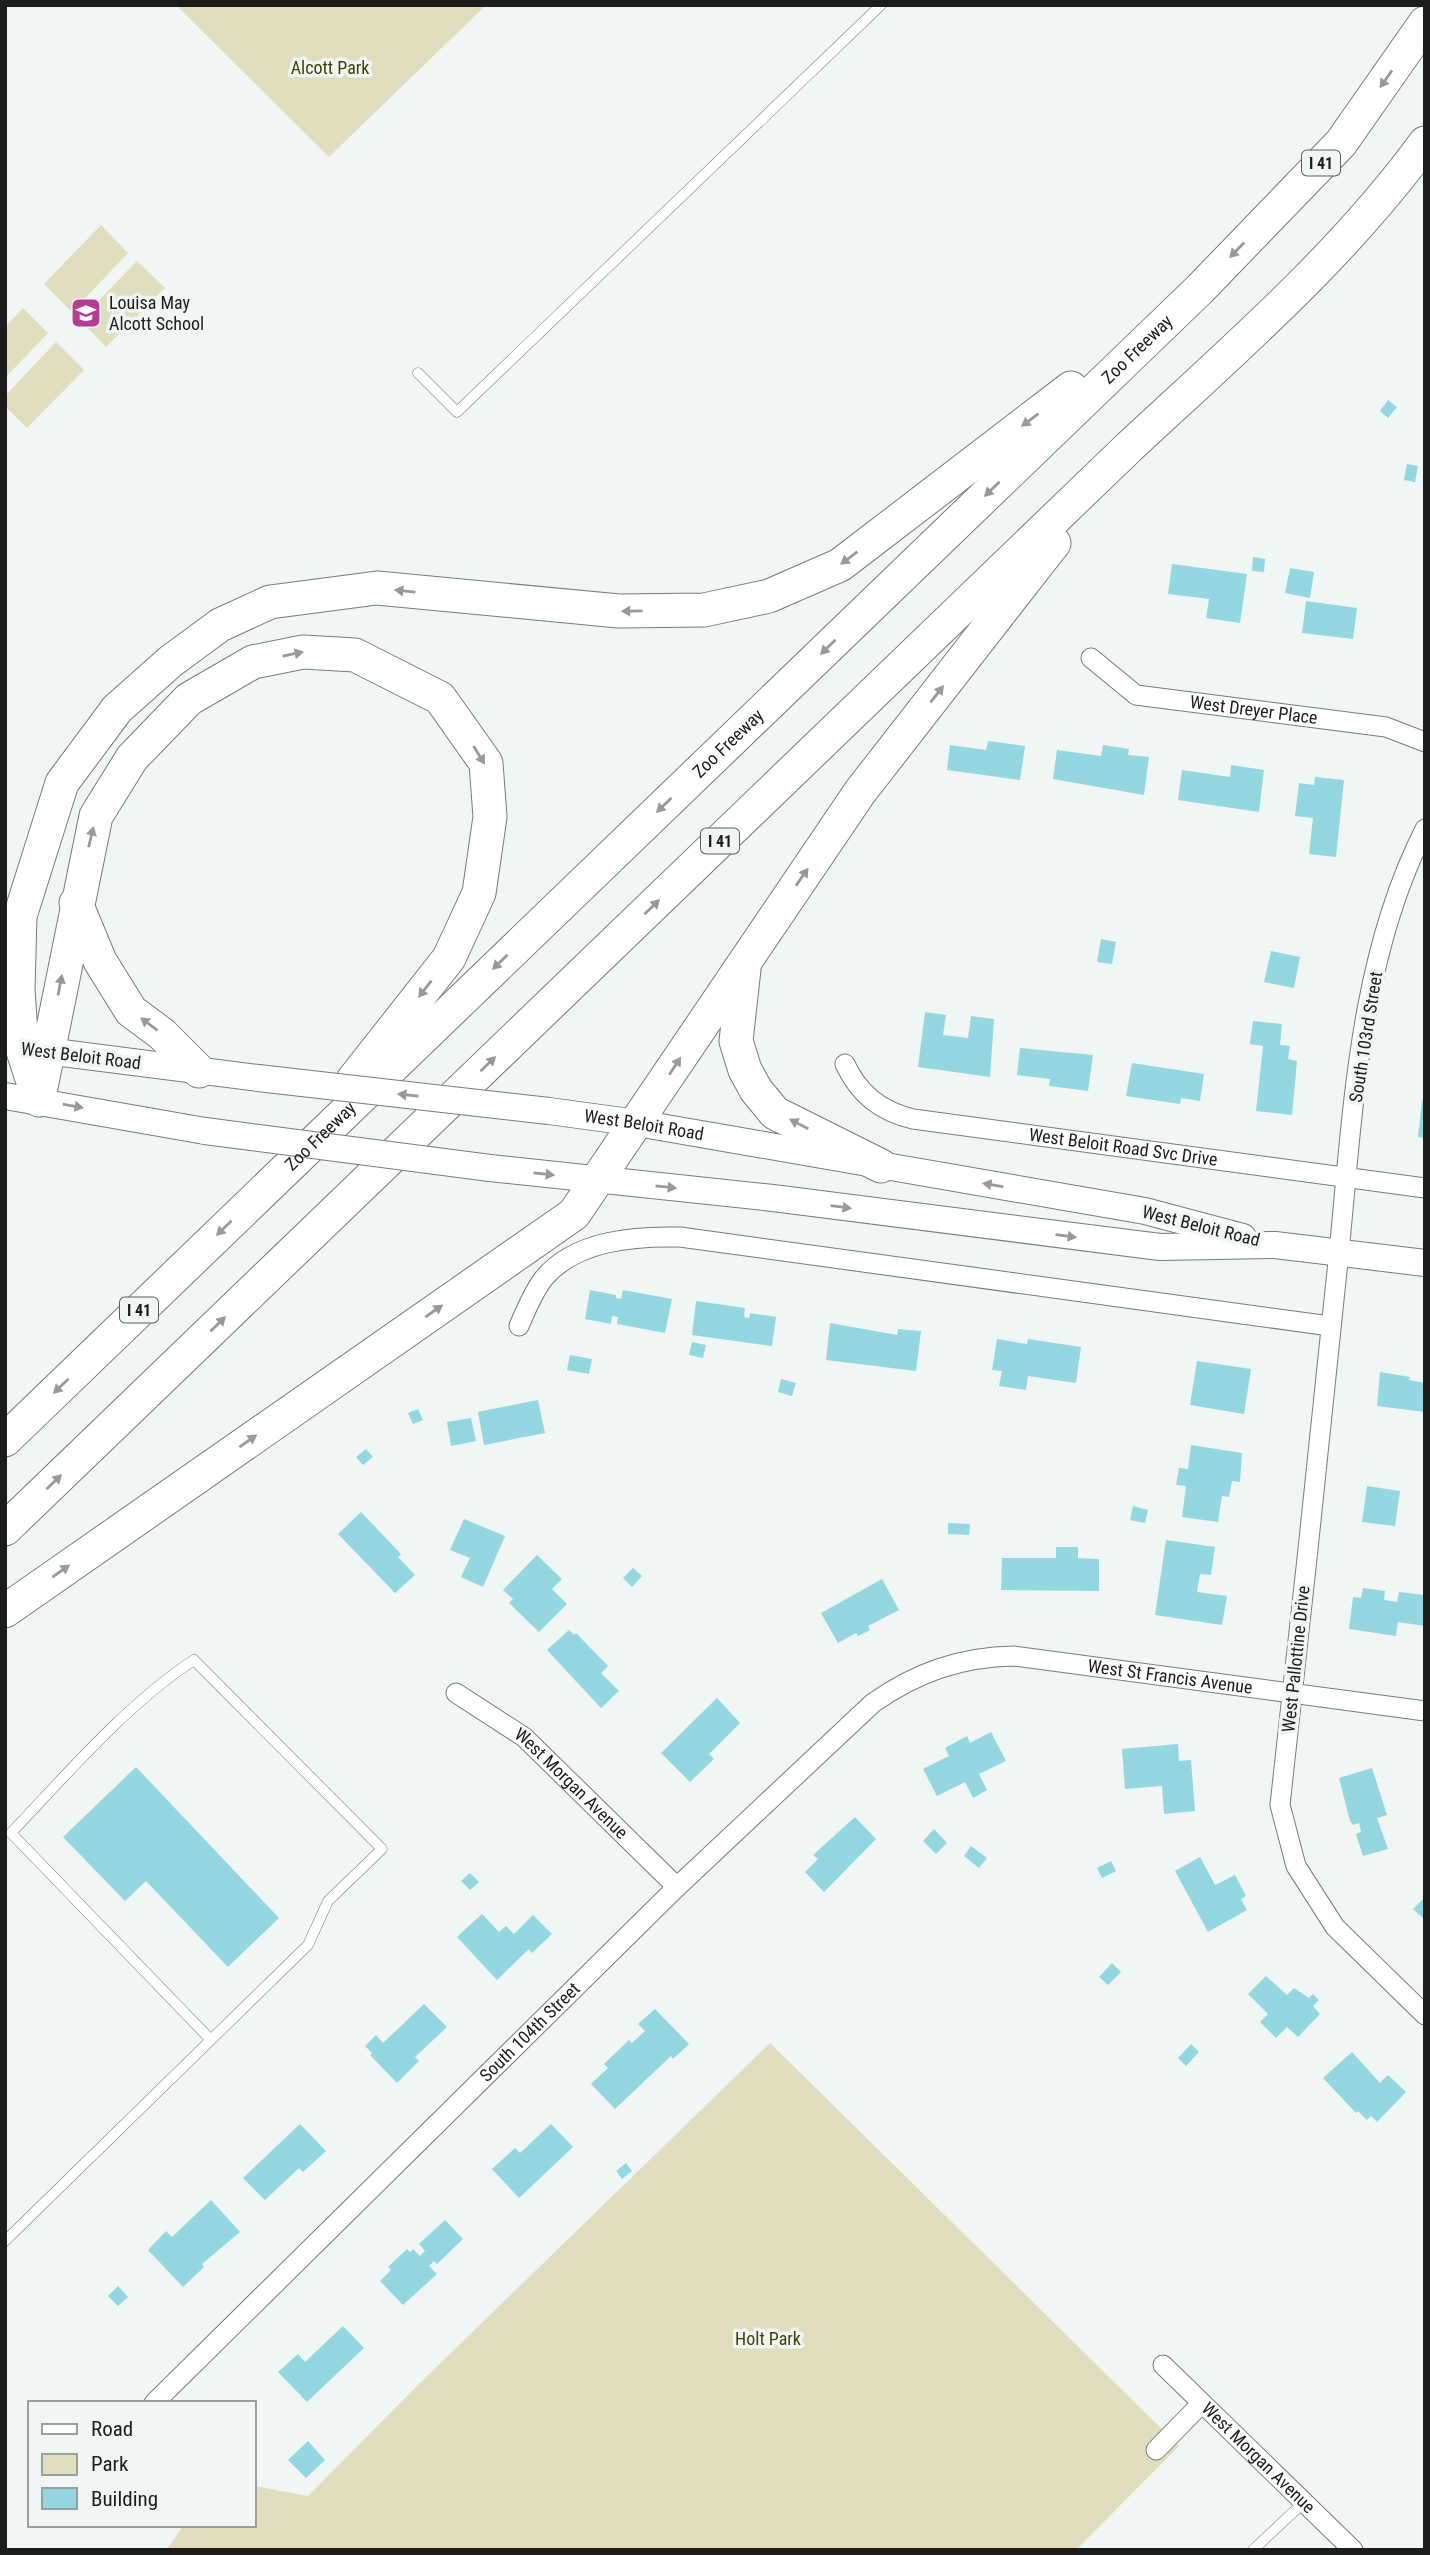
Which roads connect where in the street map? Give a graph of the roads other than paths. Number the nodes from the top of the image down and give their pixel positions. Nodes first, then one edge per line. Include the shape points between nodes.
1 (881, 5) edge
2 (1425, 23) edge
3 (1425, 143) edge
4 (1200, 289) junction
5 (418, 373) dead end
6 (1126, 450) junction
7 (1091, 658) dead end
8 (1425, 742) edge
9 (1425, 829) edge
10 (76, 903) junction
11 (13, 926) edge
12 (746, 958) junction
13 (25, 1049) edge
14 (845, 1063) dead end
15 (199, 1071) junction
16 (5, 1096) edge
17 (39, 1100) junction
18 (637, 1123) junction
19 (881, 1166) junction
20 (1345, 1177) junction
21 (274, 1180) junction
22 (598, 1180) junction
23 (1425, 1188) edge
24 (1275, 1245) junction
25 (1339, 1252) junction
26 (1425, 1263) edge
27 (1330, 1325) junction
28 (519, 1326) dead end
29 (5, 1440) edge
30 (5, 1529) edge
31 (5, 1611) edge
32 (919, 1675) joint
33 (456, 1693) dead end
34 (1292, 1694) junction
35 (1425, 1710) edge
36 (677, 1887) junction
37 (1425, 2015) edge
38 (211, 2040) junction
39 (5, 2241) edge
40 (1163, 2365) dead end
41 (156, 2401) edge
42 (1202, 2403) junction
43 (1156, 2450) dead end
44 (1304, 2502) junction
45 (1253, 2550) edge
46 (1353, 2550) edge

1 - 5 lane via 457,412
2 -> 4 highway, Zoo Freeway / I 41 via 1341,143
3 - 6 highway, I 41 via 1399,178 1291,296
4 -> 11 highway via 841,565 769,596 704,610 619,611 377,588 270,602 220,625 117,709 62,782
4 -> 21 highway, Zoo Freeway / I 41
12 -> 6 highway via 860,792
30 -> 6 highway, I 41
7 - 8 street, West Dreyer Place via 1136,695 1386,727
9 - 20 street, South 103rd Street via 1383,937 1368,1007
13 -> 10 highway
15 -> 10 highway via 163,1034 131,1011 100,961
10 -> 21 highway via 96,816 132,758 188,699 245,667 303,652 355,655 440,698 485,763 490,817 479,893 449,958
11 - 13 highway
18 -> 12 highway
19 -> 12 highway via 775,1113 756,1090 736,1041
13 - 15 main road, West Beloit Road
13 - 17 highway
14 - 20 street, West Beloit Road Svc Drive via 870,1100 890,1113 913,1119
18 -> 15 main road, West Beloit Road, bridge
16 - 17 main road, West Beloit Road
17 -> 22 main road, West Beloit Road, bridge via 205,1131
18 - 19 main road, West Beloit Road
18 - 22 highway
24 -> 19 main road, West Beloit Road via 1145,1211
20 - 23 street, West Beloit Road Svc Drive
20 - 25 street, South 103rd Street
21 -> 29 highway, Zoo Freeway / I 41
22 -> 24 main road, West Beloit Road via 1160,1247
31 -> 22 highway via 574,1213
24 - 25 main road, West Beloit Road
25 - 26 main road, West Beloit Road
25 - 27 street, West Pallottine Drive
27 - 28 street via 680,1237 643,1236 589,1249 557,1266 535,1292
27 - 34 street, West Pallottine Drive
32 - 34 street, West St Francis Avenue via 959,1661 1014,1656
32 - 36 street, South 104th Street via 873,1703
33 - 36 street, West Morgan Avenue via 524,1737
34 - 35 street, West St Francis Avenue
34 - 37 street, West Pallottine Drive via 1280,1805 1296,1866 1335,1927
36 - 41 street, South 104th Street
38 - 38 lane via 308,1945 328,1901 382,1849 194,1660 138,1706 11,1833
38 - 39 lane
40 - 42 street, West Morgan Avenue
42 - 43 street
42 - 44 street, West Morgan Avenue
44 - 45 lane
44 - 46 street, West Morgan Avenue

